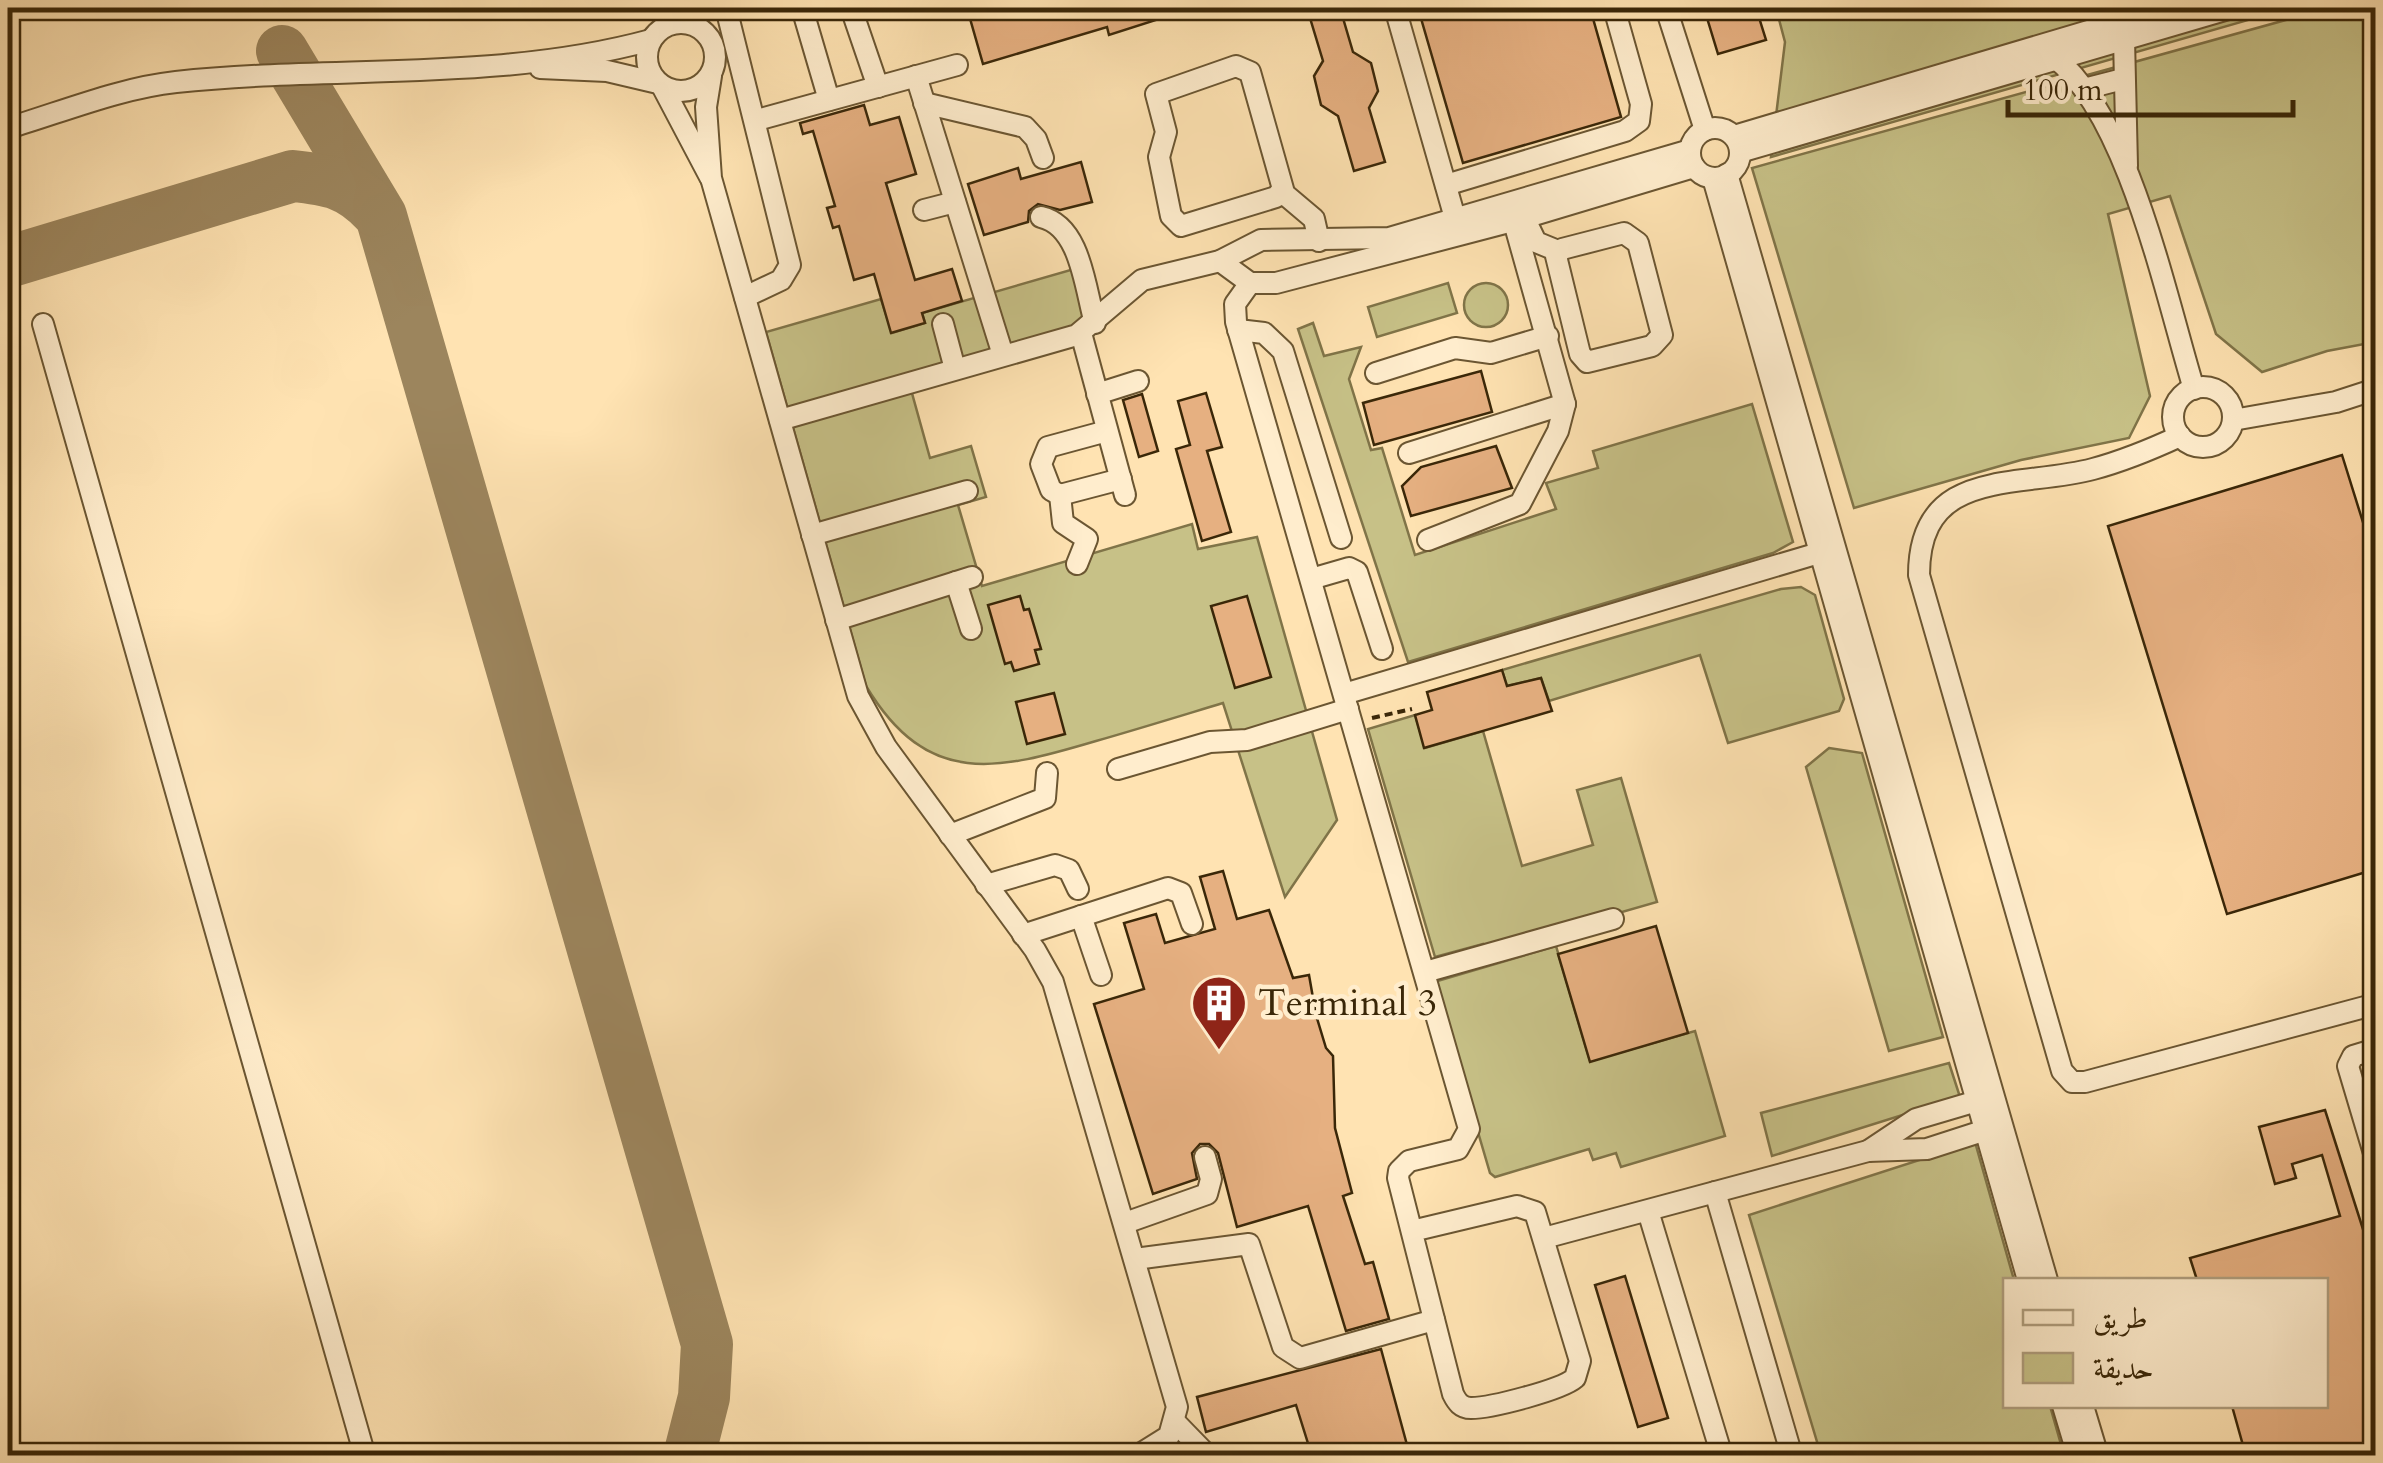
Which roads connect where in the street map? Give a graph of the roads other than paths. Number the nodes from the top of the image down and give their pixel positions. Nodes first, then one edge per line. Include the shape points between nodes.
1 (656, 8) edge
2 (687, 8) edge
3 (726, 8) edge
4 (802, 8) edge
5 (851, 8) edge
6 (1395, 8) edge
7 (1614, 8) edge
8 (1666, 8) edge
9 (2166, 8) edge
10 (2232, 8) edge
11 (704, 31) junction
12 (652, 39) junction
13 (2124, 39) junction
14 (2054, 57) junction
15 (523, 64) junction
16 (957, 65) dead end
17 (711, 76) junction
18 (916, 76) junction
19 (2123, 78) junction
20 (660, 85) junction
21 (878, 87) junction
22 (2084, 89) junction
23 (829, 100) junction
24 (924, 103) junction
25 (757, 120) junction
26 (8, 128) edge
27 (1704, 130) junction
28 (1737, 144) junction
29 (1042, 158) dead end
30 (1706, 167) junction
31 (2128, 172) junction
32 (711, 178) junction
33 (1446, 185) junction
34 (1282, 192) junction
35 (955, 202) junction
36 (924, 210) dead end
37 (1516, 211) junction
38 (1041, 218) dead end
39 (1458, 228) junction
40 (1310, 240) junction
41 (1558, 251) junction
42 (1220, 261) junction
43 (1250, 283) junction
44 (744, 297) junction
45 (43, 324) dead end
46 (943, 324) dead end
47 (1088, 328) junction
48 (1238, 330) junction
49 (1548, 336) junction
50 (1003, 355) junction
51 (955, 369) junction
52 (1376, 373) dead end
53 (1138, 381) dead end
54 (2194, 389) junction
55 (2376, 389) edge
56 (1097, 394) junction
57 (1564, 404) junction
58 (780, 420) junction
59 (2234, 420) junction
60 (1107, 431) junction
61 (2180, 436) junction
62 (1409, 452) dead end
63 (967, 490) dead end
64 (1060, 495) junction
65 (812, 536) junction
66 (1341, 538) dead end
67 (1428, 540) dead end
68 (1828, 551) junction
69 (1077, 564) dead end
70 (1311, 580) junction
71 (836, 620) junction
72 (971, 629) dead end
73 (1382, 649) dead end
74 (1348, 708) junction
75 (1118, 769) dead end
76 (1047, 773) dead end
77 (950, 835) junction
78 (986, 885) junction
79 (1078, 889) dead end
80 (1081, 916) junction
81 (1614, 919) dead end
82 (1192, 924) dead end
83 (1023, 935) junction
84 (1425, 972) junction
85 (1102, 975) dead end
86 (2376, 1004) edge
87 (2376, 1049) edge
88 (1985, 1098) junction
89 (1994, 1127) junction
90 (1868, 1151) junction
91 (1205, 1157) dead end
92 (2376, 1160) edge
93 (1716, 1192) junction
94 (1648, 1210) junction
95 (1124, 1222) junction
96 (1412, 1231) junction
97 (1544, 1238) junction
98 (1135, 1259) junction
99 (2028, 1278) edge
100 (2046, 1278) edge
101 (1434, 1320) junction
102 (2065, 1408) edge
103 (2084, 1408) edge
104 (1175, 1422) junction
105 (365, 1456) edge
106 (1137, 1456) edge
107 (1208, 1456) edge
108 (1722, 1456) edge
109 (1792, 1456) edge
110 (2078, 1456) edge
111 (2098, 1456) edge

1 - 12 street
2 - 11 street
3 - 25 street
4 - 23 street
5 - 21 street
6 - 33 street
7 - 33 street via 1641,104 1639,121
8 - 27 street
9 - 28 street
10 - 13 street
11 - 12 street via 681,23
11 - 17 street via 716,57
12 - 15 street
12 - 20 street via 646,58
13 - 14 street
13 - 19 street
14 - 22 street
14 - 28 street
15 - 20 street via 607,71
15 - 26 street via 172,82
16 - 18 street
17 - 20 street via 689,91
17 - 32 street
18 - 21 street
18 - 24 street
19 - 22 street
19 - 31 street
20 - 32 street
21 - 23 street
22 - 31 street
23 - 25 street
24 - 29 street via 1025,127
24 - 35 street
25 - 44 street via 790,264 782,280
27 - 28 street via 1720,128
27 - 30 street
28 - 30 street
30 - 37 street
30 - 68 street
31 - 54 street
32 - 44 street
33 - 39 street
34 - 34 street via 1190,225 1176,224 1158,154 1166,132 1158,92 1236,66 1248,68
34 - 40 street via 1302,210
35 - 36 street
35 - 50 street
37 - 39 street
37 - 41 street via 1536,242
37 - 49 street
38 - 47 street via 1069,234
39 - 40 street
39 - 43 street via 1276,283
40 - 42 street via 1260,240
41 - 41 street via 1555,266 1582,359 1597,362 1656,344 1662,325 1633,236
42 - 43 street
42 - 47 street via 1142,280
43 - 48 street via 1235,304
44 - 58 street
45 - 105 street
46 - 51 street
47 - 50 street
47 - 56 street
48 - 66 street via 1272,337 1282,351
48 - 70 street
49 - 52 street via 1491,353 1455,348
49 - 57 street
50 - 51 street
51 - 58 street
53 - 56 street
54 - 59 street via 2218,391
54 - 61 street via 2173,414
55 - 59 street
56 - 60 street
57 - 62 street
57 - 67 street via 1558,431 1520,504
58 - 65 street
59 - 61 street via 2212,446 2200,448
60 - 64 street via 1044,450 1040,459 1049,486
60 - 64 street via 1123,487
61 - 86 street via 2093,469 1967,490 1928,526 1918,551 1918,575 2062,1071 2072,1082 2085,1082
63 - 65 street
64 - 69 street via 1064,522 1088,539
65 - 71 street
68 - 74 street
68 - 88 street
70 - 73 street via 1349,568 1357,572
70 - 74 street
71 - 72 street via 964,580
71 - 77 street via 866,714
74 - 75 street via 1247,740 1210,742
74 - 84 street
76 - 77 street via 1046,798
77 - 78 street
78 - 79 street via 1055,865 1069,870
78 - 83 street
80 - 82 street via 1172,888 1183,897
80 - 83 street
80 - 85 street
81 - 84 street
83 - 95 street via 1060,1000
84 - 96 street via 1469,1129 1458,1149 1401,1167
87 - 92 street via 2353,1056 2348,1066
88 - 89 street
88 - 90 street via 1904,1125
89 - 90 street via 1927,1150
89 - 99 street
89 - 100 street
90 - 93 street
91 - 95 street via 1212,1179 1208,1194
93 - 94 street
93 - 109 street
94 - 97 street
94 - 108 street
95 - 98 street
96 - 97 street via 1524,1206 1535,1212
96 - 101 street
97 - 101 street via 1580,1361 1569,1384 1462,1406
98 - 101 street via 1249,1244 1282,1347 1300,1358
98 - 104 street via 1174,1392
102 - 110 street
103 - 111 street
104 - 106 street via 1158,1446
104 - 107 street

